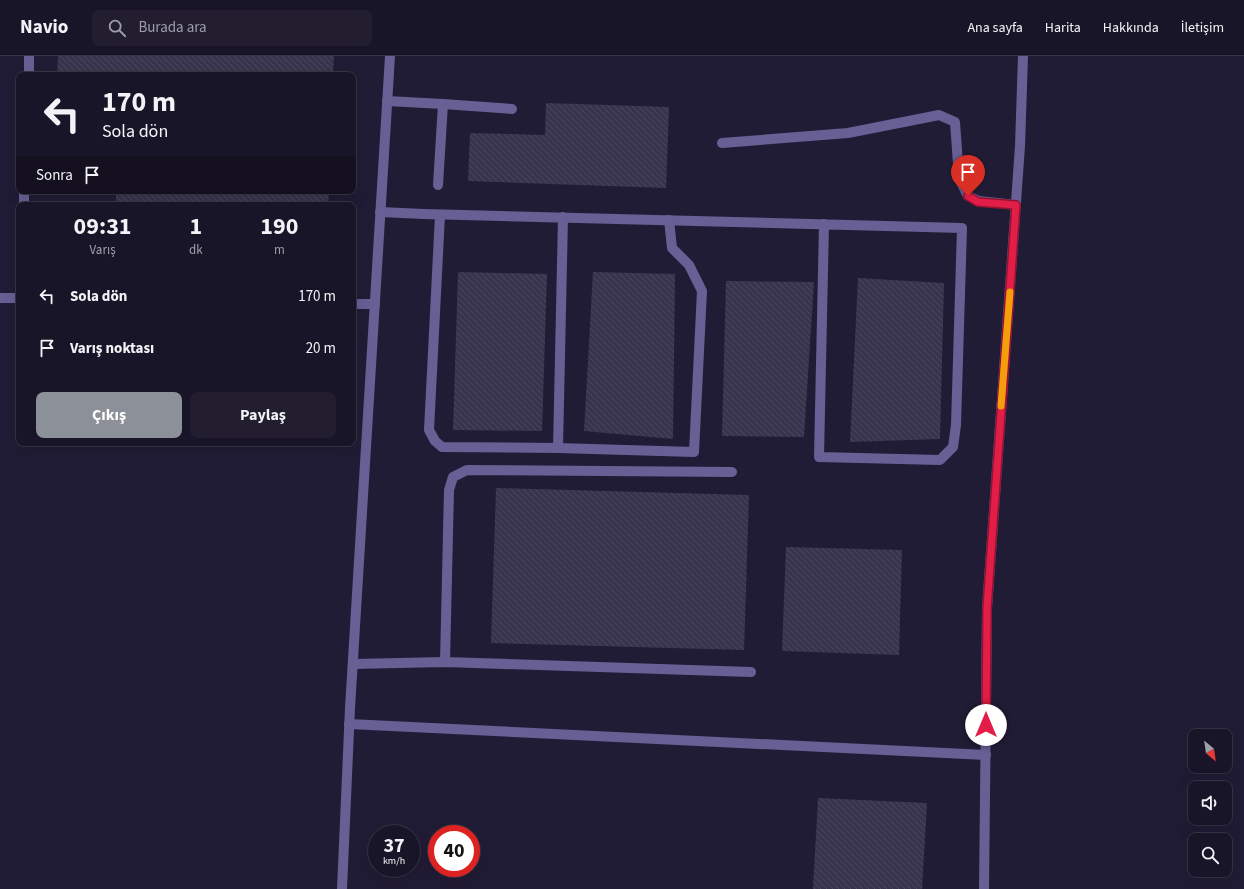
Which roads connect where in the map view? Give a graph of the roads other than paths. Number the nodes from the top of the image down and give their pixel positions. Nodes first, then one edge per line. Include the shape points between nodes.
1 (29, 56) edge
2 (390, 56) edge
3 (1023, 56) edge
4 (29, 72) edge
5 (387, 101) junction
6 (444, 104) junction
7 (512, 109) dead end
8 (722, 144) dead end
9 (438, 185) dead end
10 (1016, 205) junction
11 (380, 212) junction
12 (440, 215) junction
13 (563, 217) junction
14 (669, 220) junction
15 (824, 224) junction
16 (0, 298) edge
17 (16, 298) edge
18 (356, 304) edge
19 (375, 304) junction
20 (558, 448) junction
21 (732, 472) dead end
22 (445, 662) junction
23 (353, 664) junction
24 (751, 672) dead end
25 (349, 724) junction
26 (986, 755) junction
27 (342, 889) edge
28 (984, 889) edge

1 - 4 street
2 - 5 street
3 - 10 street
5 - 6 street
5 - 11 street
6 - 7 street
6 - 9 street
8 - 10 street via 848,133 939,115 955,122 959,178 968,196 978,202
10 - 26 street via 987,608
11 - 12 street
11 - 19 street
12 - 13 street
12 - 20 street via 429,430 442,447
13 - 14 street
13 - 20 street
14 - 15 street
14 - 20 street via 672,248 688,265 702,291 694,452
15 - 15 street via 819,457 940,460 953,447 956,425 962,228
16 - 17 street
18 - 19 street
19 - 23 street
21 - 22 street via 467,470 453,477 449,490
22 - 23 street
22 - 24 street
23 - 25 street
25 - 26 street
25 - 27 street
26 - 28 street

